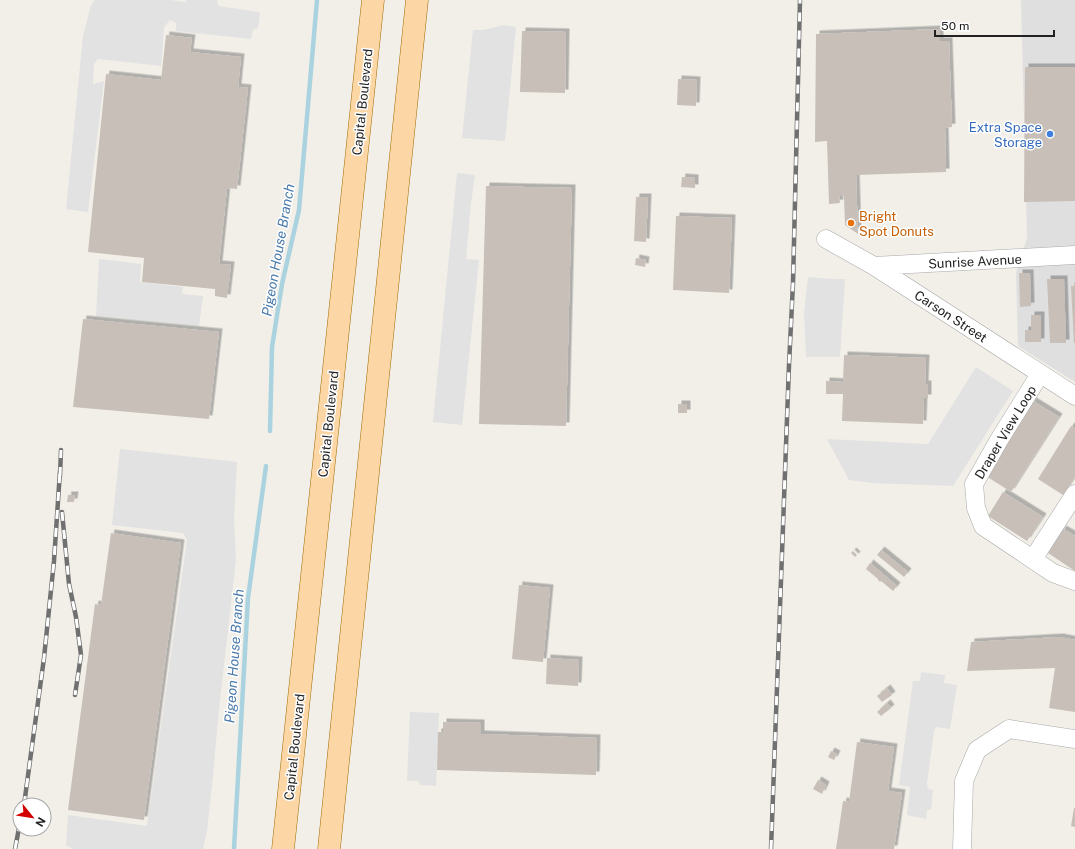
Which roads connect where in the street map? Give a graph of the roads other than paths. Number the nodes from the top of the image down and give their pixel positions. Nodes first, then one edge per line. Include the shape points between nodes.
1 (373, 0) edge
2 (417, 0) edge
3 (826, 239) dead end
4 (1075, 255) edge
5 (874, 266) junction
6 (1040, 374) junction
7 (1075, 396) edge
8 (1075, 494) edge
9 (1033, 559) junction
10 (1075, 581) edge
11 (1075, 739) edge
12 (283, 847) edge
13 (328, 849) edge
14 (962, 849) edge

1 - 12 main road, Capital Boulevard
2 - 13 main road
3 - 5 street, Carson Street
4 - 5 street, Sunrise Avenue
5 - 6 street, Carson Street
6 - 7 street, Carson Street
6 - 9 street, Draper View Loop via 974,484 976,508 983,526
8 - 9 street
9 - 10 street, Draper View Loop via 1053,573
11 - 14 street via 1009,729 977,750 964,781

